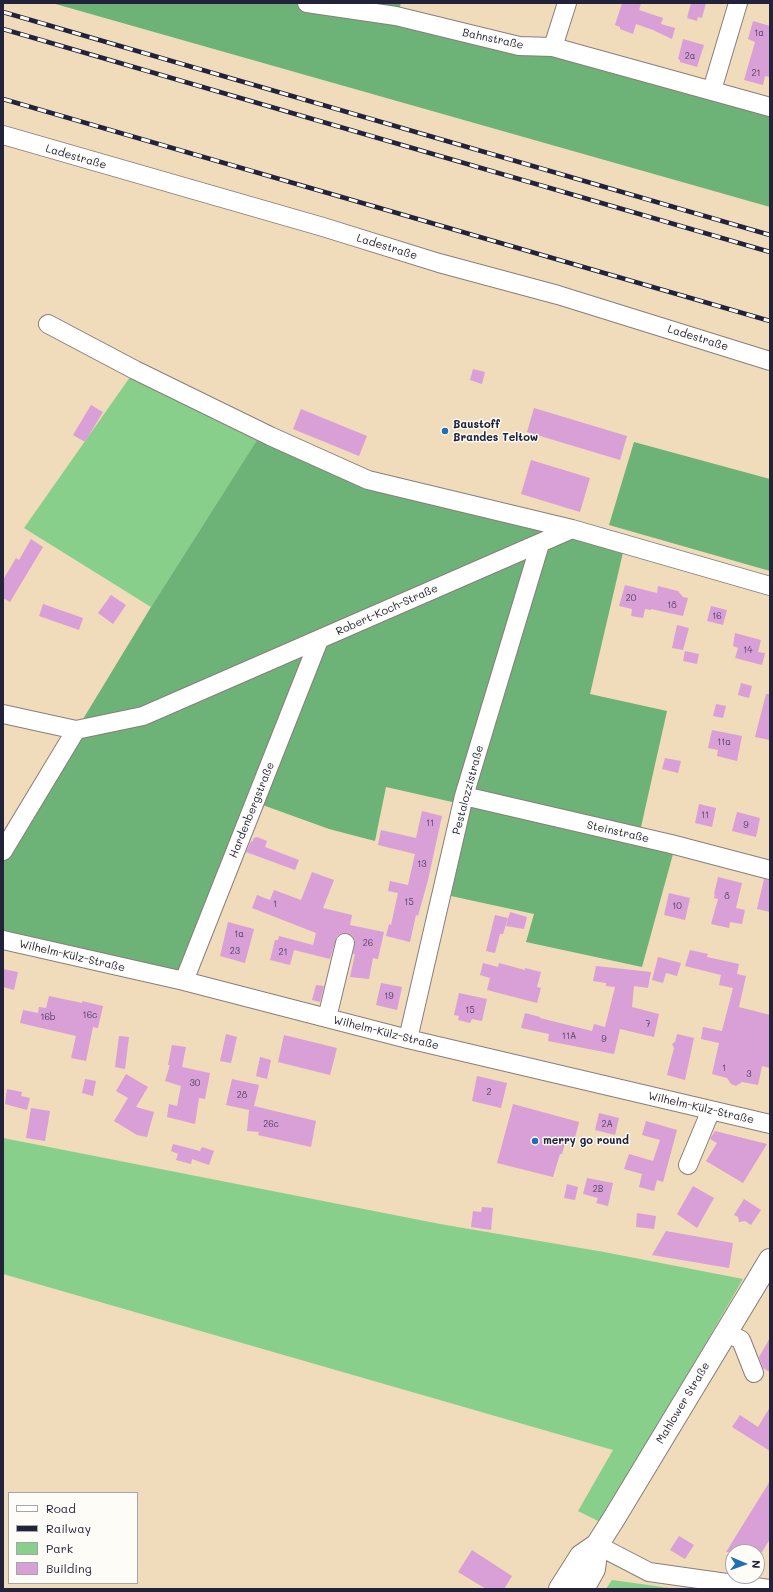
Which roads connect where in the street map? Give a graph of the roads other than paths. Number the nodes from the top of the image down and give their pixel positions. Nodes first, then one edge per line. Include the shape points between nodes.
1 (307, 3) edge
2 (567, 3) edge
3 (738, 3) edge
4 (399, 10) edge
5 (553, 47) junction
6 (712, 90) junction
7 (770, 107) edge
8 (3, 135) edge
9 (48, 324) dead end
10 (770, 361) edge
11 (572, 529) junction
12 (540, 544) junction
13 (770, 586) edge
14 (319, 640) junction
15 (3, 714) edge
16 (76, 730) junction
17 (464, 796) junction
18 (3, 851) edge
19 (770, 870) edge
20 (3, 940) edge
21 (346, 943) dead end
22 (184, 981) junction
23 (327, 1018) junction
24 (408, 1039) junction
25 (711, 1110) junction
26 (770, 1124) edge
27 (688, 1165) dead end
28 (770, 1260) edge
29 (726, 1332) junction
30 (754, 1373) dead end
31 (597, 1545) junction
32 (560, 1589) edge
33 (583, 1589) edge
34 (769, 1589) edge

1 - 4 street, Bahnstraße
2 - 5 street
3 - 6 street
4 - 5 street, Bahnstraße via 518,46
5 - 6 street, Bahnstraße
6 - 7 street, Bahnstraße
8 - 10 street, Ladestraße via 558,296
9 - 11 street via 156,381 368,480
11 - 12 street, Robert-Koch-Straße
11 - 13 street
12 - 14 street, Robert-Koch-Straße
12 - 17 street, Pestalozzistraße
14 - 16 street, Robert-Koch-Straße via 143,716
14 - 22 street, Hardenbergstraße
15 - 16 street, Robert-Koch-Straße
16 - 18 street
17 - 19 street, Steinstraße via 671,844
17 - 24 street, Pestalozzistraße
20 - 22 street, Wilhelm-Külz-Straße
21 - 23 street
22 - 23 street, Wilhelm-Külz-Straße
23 - 24 street, Wilhelm-Külz-Straße
24 - 25 street, Wilhelm-Külz-Straße
25 - 26 street, Wilhelm-Külz-Straße
25 - 27 street
28 - 29 main road, Mahlower Straße
29 - 30 street via 741,1340
29 - 31 main road, Mahlower Straße
31 - 32 main road, Mahlower Straße via 581,1556
31 - 33 main road, Mahlower Straße via 594,1569
31 - 34 street via 649,1572

